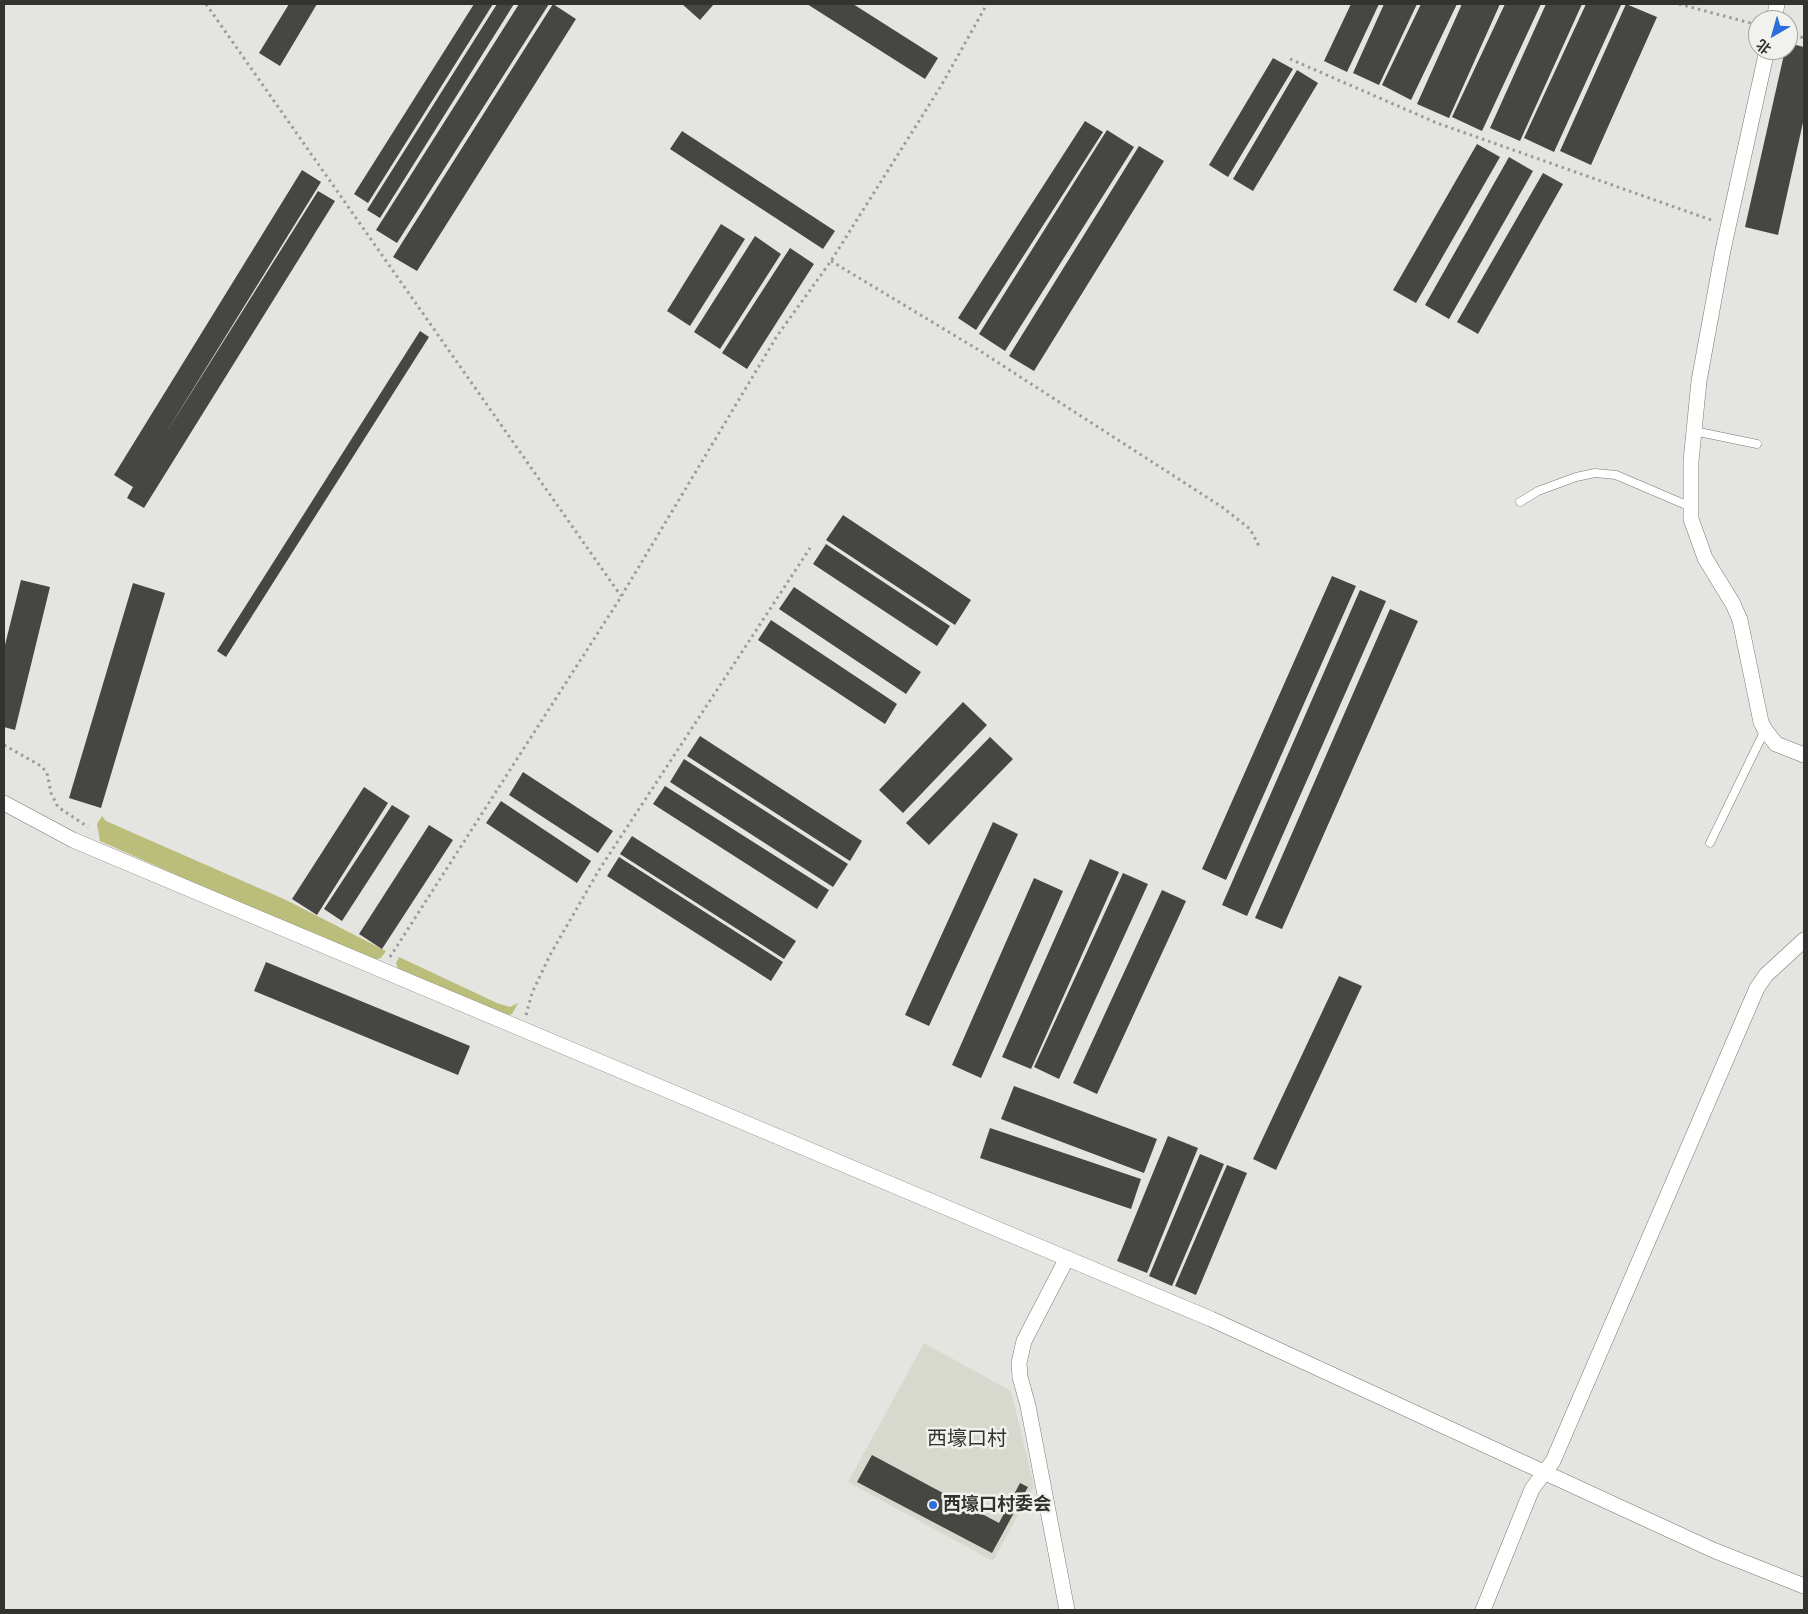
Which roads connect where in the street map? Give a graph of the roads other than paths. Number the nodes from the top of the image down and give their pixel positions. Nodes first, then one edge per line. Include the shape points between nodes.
1 (1765, 60) edge
2 (1694, 431) junction
3 (1757, 444) dead end
4 (1520, 502) dead end
5 (1691, 507) junction
6 (1765, 730) junction
7 (1804, 756) edge
8 (4, 803) edge
9 (1710, 842) dead end
10 (1804, 940) edge
11 (1067, 1258) junction
12 (1545, 1472) junction
13 (1804, 1586) edge
14 (1067, 1610) edge
15 (1483, 1610) edge

1 - 2 street via 1728,226 1699,381
2 - 3 lane
2 - 5 street
4 - 5 lane via 1576,477 1605,473
5 - 6 street via 1691,519 1705,558 1740,620
6 - 7 street via 1776,744
6 - 9 lane
8 - 11 street via 73,840
10 - 12 street via 1766,975 1757,988 1553,1461
11 - 12 street via 1211,1319
11 - 14 street via 1024,1341 1019,1363
12 - 13 street via 1713,1550
12 - 15 street via 1532,1489

